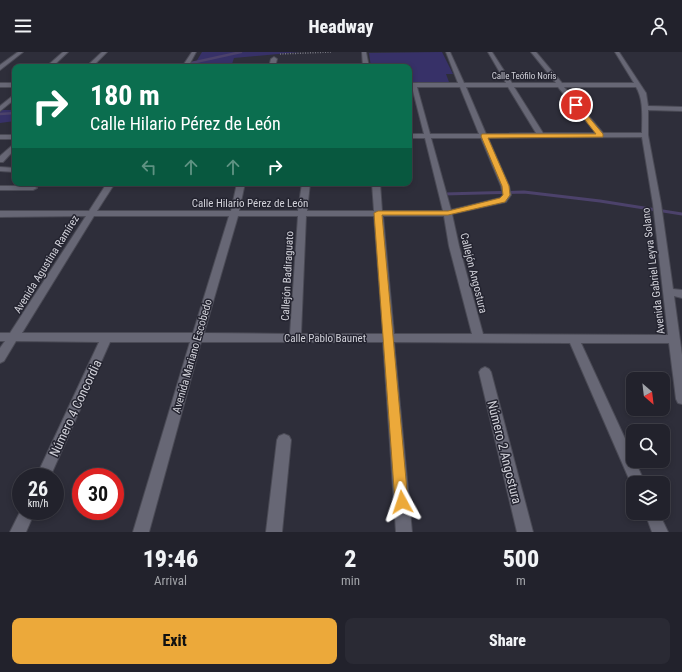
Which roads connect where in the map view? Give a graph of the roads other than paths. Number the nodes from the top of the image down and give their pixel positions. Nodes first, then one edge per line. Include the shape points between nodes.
1 (21, 52) edge
2 (66, 52) edge
3 (104, 52) edge
4 (194, 52) edge
5 (364, 52) edge
6 (448, 52) edge
7 (490, 52) edge
8 (533, 52) edge
9 (617, 52) edge
10 (274, 58) road end
11 (52, 64) edge
12 (92, 64) edge
13 (186, 64) edge
14 (273, 64) edge
15 (366, 64) edge
16 (0, 68) edge
17 (0, 85) edge
18 (12, 85) edge
19 (412, 85) edge
20 (462, 85) junction
21 (511, 85) junction
22 (560, 85) junction
23 (638, 85) junction
24 (412, 88) edge
25 (12, 99) edge
26 (646, 108) junction
27 (0, 109) edge
28 (682, 109) edge
29 (601, 135) junction
30 (645, 135) junction
31 (412, 136) edge
32 (427, 136) junction
33 (484, 136) junction
34 (541, 136) junction
35 (0, 137) edge
36 (12, 137) edge
37 (12, 148) edge
38 (0, 160) edge
39 (0, 170) edge
40 (12, 170) edge
41 (109, 186) edge
42 (240, 186) edge
43 (306, 186) edge
44 (376, 186) edge
45 (0, 188) edge
46 (33, 188) dead end
47 (378, 213) junction
48 (448, 213) junction
49 (0, 214) edge
50 (91, 214) junction
51 (302, 214) junction
52 (234, 215) junction
53 (670, 292) junction
54 (682, 294) edge
55 (0, 337) edge
56 (13, 337) junction
57 (106, 338) junction
58 (196, 338) junction
59 (295, 338) junction
60 (388, 338) junction
61 (479, 338) junction
62 (574, 339) junction
63 (673, 339) junction
64 (0, 358) edge
65 (485, 372) dead end
66 (682, 399) edge
67 (284, 440) dead end
68 (47, 468) edge
69 (635, 476) edge
70 (24, 520) edge
71 (655, 520) edge
72 (143, 531) edge
73 (18, 532) edge
74 (274, 532) edge
75 (404, 532) edge
76 (525, 532) edge
77 (660, 532) edge

1 - 16 street
2 - 11 street
3 - 12 street
4 - 13 street
5 - 15 street
6 - 20 street
7 - 21 street
8 - 22 street
9 - 23 street, Avenida Gabriel Leyva Solano
10 - 14 street
17 - 18 street
19 - 20 street, Calle Teófilo Noris
20 - 21 street, Calle Teófilo Noris
20 - 33 street
21 - 22 street, Calle Teófilo Noris
21 - 34 street
22 - 23 street, Calle Teófilo Noris
22 - 29 street
23 - 26 street, Avenida Gabriel Leyva Solano via 644,93
24 - 32 street
25 - 27 street
26 - 28 street
26 - 30 street, Avenida Gabriel Leyva Solano
29 - 30 street
29 - 34 street
30 - 53 street, Avenida Gabriel Leyva Solano
31 - 32 street
32 - 33 street
32 - 48 street
33 - 34 street
33 - 48 street, Calle Hilario Pérez de León via 506,191 505,198 498,202
35 - 36 street
37 - 38 street
39 - 40 street
41 - 50 street, Avenida Agustina Ramírez
42 - 52 street, Avenida Mariano Escobedo
43 - 51 street, Callejón Badiraguato
44 - 47 street
45 - 46 street
47 - 48 street, Calle Hilario Pérez de León
47 - 51 street, Calle Hilario Pérez de León
47 - 60 street
48 - 61 street, Callejón Angostura via 454,246
49 - 50 street, Calle Hilario Pérez de León
50 - 52 street, Calle Hilario Pérez de León
50 - 56 street, Avenida Agustina Ramírez
51 - 52 street, Calle Hilario Pérez de León
51 - 59 street, Callejón Badiraguato
52 - 58 street, Avenida Mariano Escobedo
53 - 54 street
53 - 63 street, Avenida Gabriel Leyva Solano
55 - 56 street, Calle Pablo Baunet
56 - 57 street, Calle Pablo Baunet
56 - 64 street, Avenida Agustina Ramírez
57 - 58 street, Calle Pablo Baunet
57 - 68 street, Número 4 Concordia
58 - 59 street, Calle Pablo Baunet
58 - 72 street, Avenida Mariano Escobedo
59 - 60 street, Calle Pablo Baunet
60 - 61 street, Calle Pablo Baunet
60 - 75 street
61 - 62 street, Calle Pablo Baunet
62 - 63 street, Calle Pablo Baunet
62 - 69 street
63 - 66 street, Avenida Gabriel Leyva Solano
65 - 76 street, Número 2 Angostura
67 - 74 street
70 - 73 street
71 - 77 street

